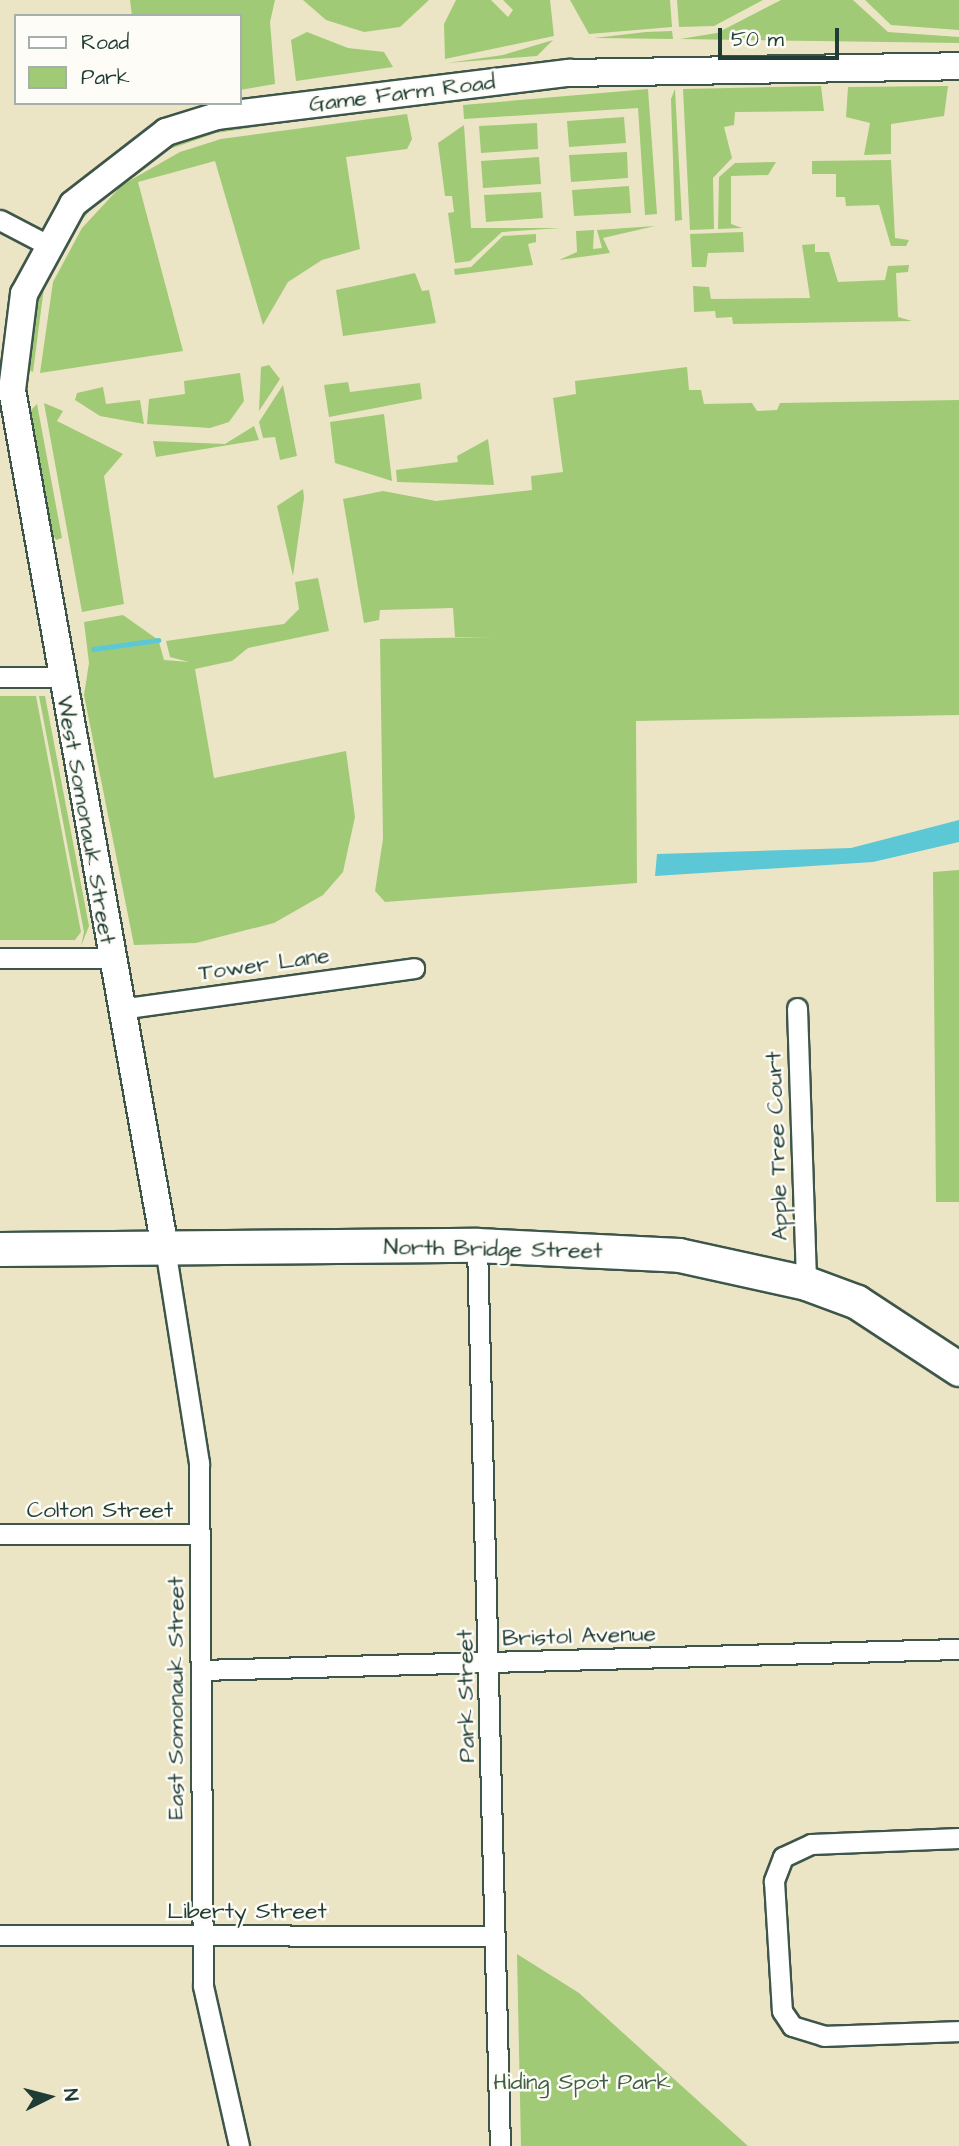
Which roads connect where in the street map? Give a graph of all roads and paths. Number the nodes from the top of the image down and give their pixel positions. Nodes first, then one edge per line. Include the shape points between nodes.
1 (959, 65) edge
2 (0, 220) edge
3 (46, 244) junction
4 (6, 390) edge
5 (0, 677) edge
6 (61, 677) junction
7 (0, 958) edge
8 (111, 958) junction
9 (414, 968) dead end
10 (797, 1008) dead end
11 (120, 1009) junction
12 (477, 1245) junction
13 (165, 1248) junction
14 (0, 1249) edge
15 (806, 1283) junction
16 (959, 1369) edge
17 (200, 1534) junction
18 (0, 1535) edge
19 (959, 1649) edge
20 (490, 1663) junction
21 (201, 1670) junction
22 (959, 1838) edge
23 (0, 1935) edge
24 (201, 1935) junction
25 (494, 1936) junction
26 (959, 2031) edge
27 (239, 2146) edge
28 (500, 2146) edge

1 - 3 street, Game Farm Road via 569,74 217,116 166,132 119,162 73,204
2 - 3 street
3 - 4 street, Game Farm Road via 18,317
4 - 6 street, West Somonauk Street
5 - 6 street
6 - 8 street, West Somonauk Street
7 - 8 street
8 - 11 street, West Somonauk Street
9 - 11 street, Tower Lane
10 - 15 street, Apple Tree Court
11 - 13 street, West Somonauk Street
12 - 13 highway, North Bridge Street
12 - 15 highway, North Bridge Street via 680,1255
12 - 20 street, Park Street
13 - 14 highway, North Bridge Street
13 - 17 street, East Somonauk Street via 195,1414
15 - 16 highway, North Bridge Street via 857,1302
17 - 18 street, Colton Street
17 - 21 street, East Somonauk Street
19 - 20 street, Bristol Avenue
20 - 21 street, Bristol Avenue
20 - 25 street, Park Street
21 - 24 street, East Somonauk Street
22 - 26 street via 811,1844 783,1857 774,1881 782,2011 792,2026 824,2036
23 - 24 street, Liberty Street
24 - 25 street, Liberty Street
24 - 27 street, East Somonauk Street via 203,1986
25 - 28 street, Park Street

